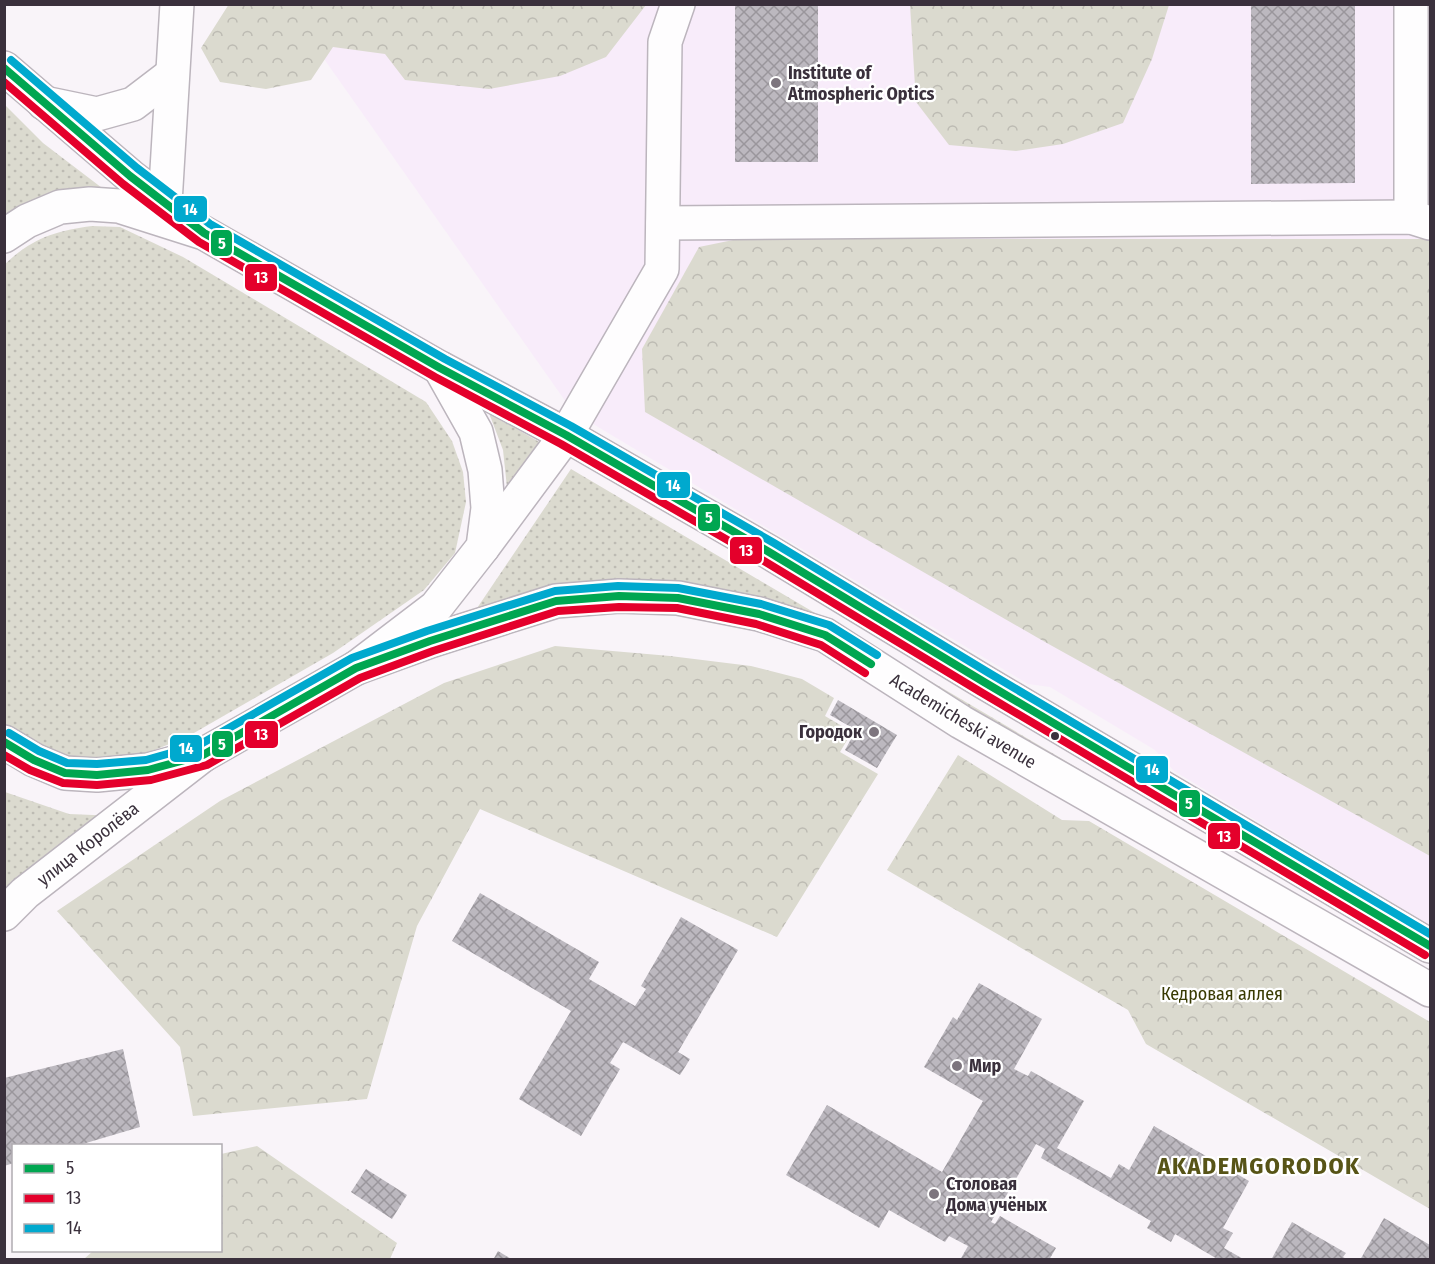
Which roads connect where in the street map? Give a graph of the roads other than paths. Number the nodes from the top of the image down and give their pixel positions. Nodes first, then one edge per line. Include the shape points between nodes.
1 (177, 4) edge
2 (678, 4) edge
3 (1411, 4) edge
4 (4, 68) edge
5 (171, 75) junction
6 (44, 103) junction
7 (165, 203) junction
8 (1421, 220) edge
9 (663, 223) junction
10 (204, 233) junction
11 (4, 236) edge
12 (440, 368) junction
13 (566, 435) junction
14 (483, 547) junction
15 (356, 668) junction
16 (4, 742) edge
17 (203, 755) junction
18 (4, 914) edge
19 (1431, 946) edge
20 (1431, 990) edge

1 - 5 main road
2 - 9 main road via 665,42
3 - 8 main road
4 - 6 main road
5 - 6 main road via 133,104 97,114
5 - 7 main road
6 - 7 main road
7 - 10 main road
8 - 9 main road
9 - 13 main road via 662,269
10 - 11 main road via 119,206 90,204 60,207
10 - 12 main road
12 - 13 main road
12 - 14 main road via 476,432 481,451 488,508
13 - 14 main road
13 - 19 main road
14 - 15 main road via 436,607
15 - 17 main road
15 - 20 main road, Academicheski avenue via 556,601 619,596 678,598 759,614 825,635 961,722
16 - 17 main road via 65,773 97,775 148,770
17 - 18 main road, улица Королёва via 25,893

